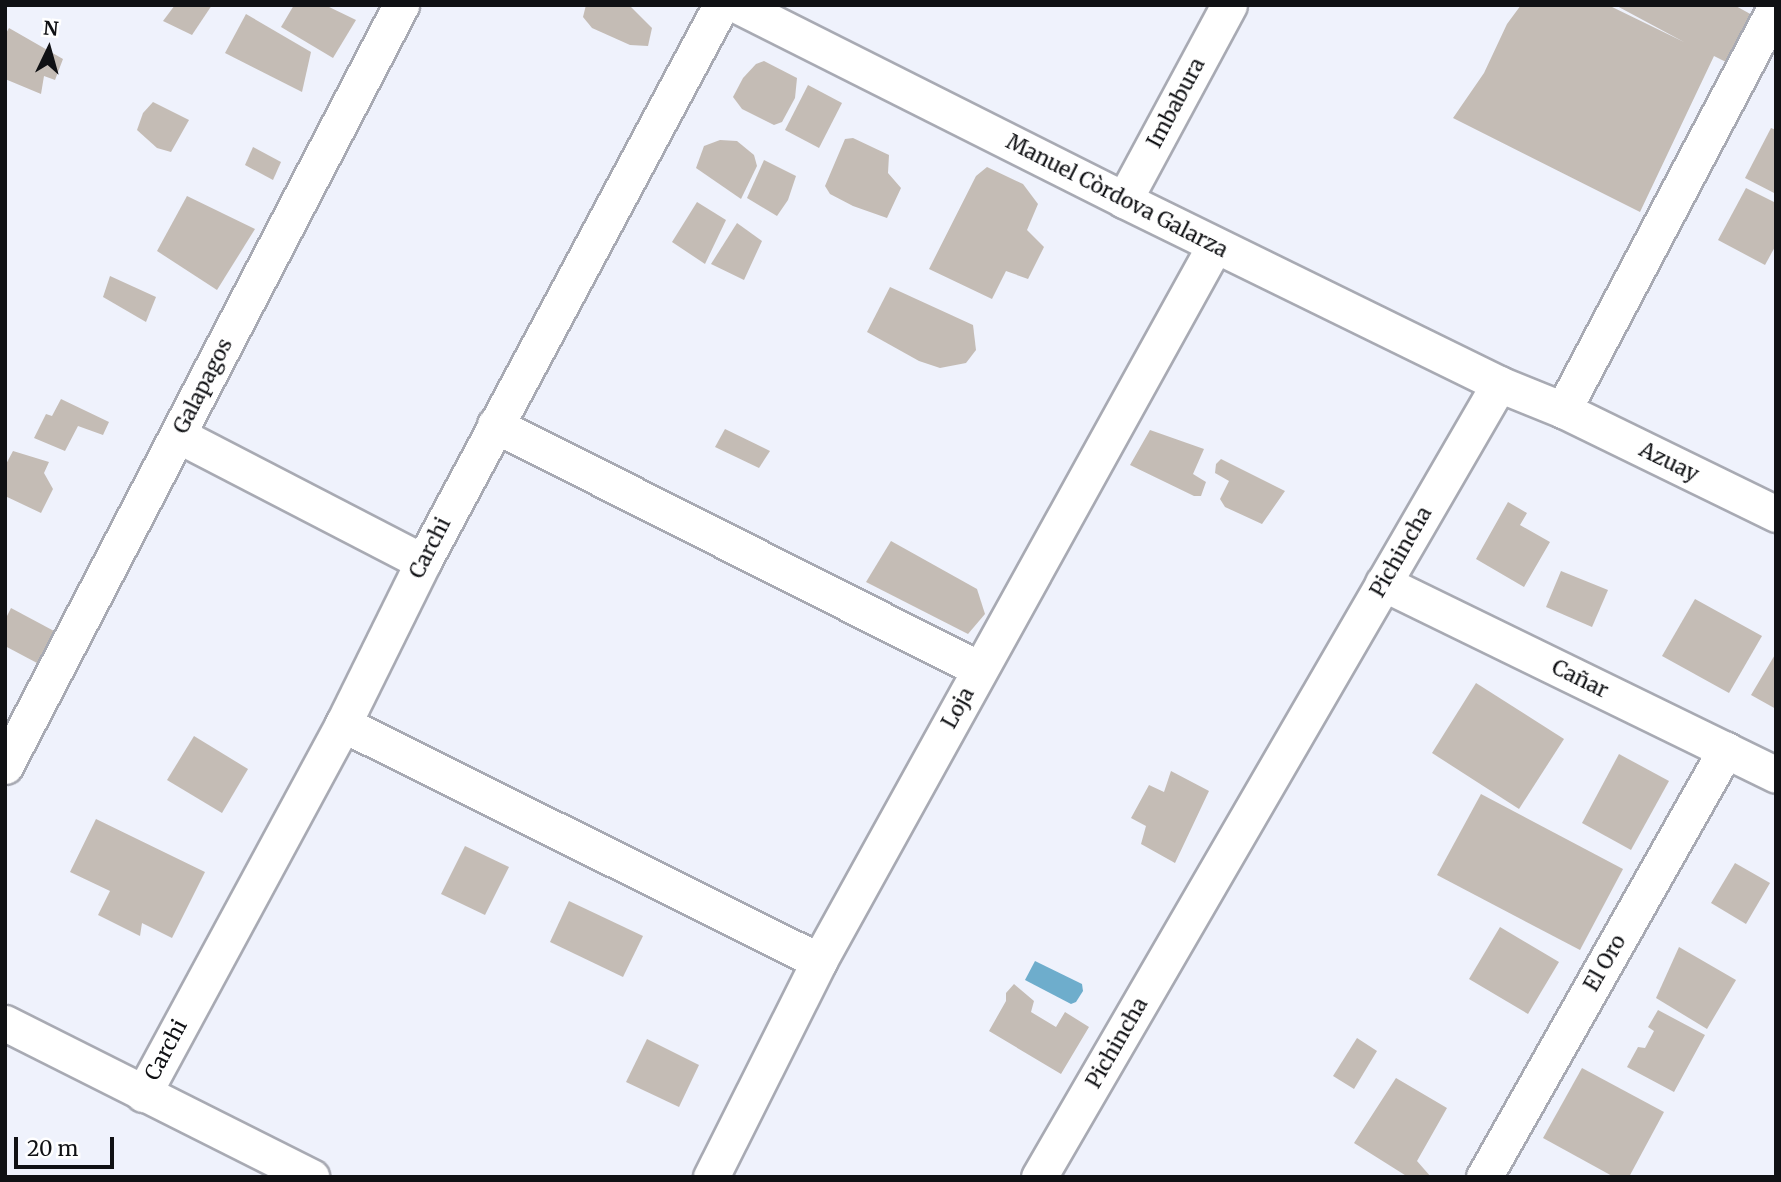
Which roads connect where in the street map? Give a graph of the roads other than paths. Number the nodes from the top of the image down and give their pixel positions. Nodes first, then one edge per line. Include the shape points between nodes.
1 (401, 5) edge
2 (721, 5) edge
3 (737, 5) edge
4 (1229, 5) edge
5 (1776, 6) edge
6 (1124, 200) junction
7 (1215, 245) junction
8 (1499, 384) junction
9 (1563, 410) junction
10 (495, 425) junction
11 (178, 435) junction
12 (1776, 514) edge
13 (423, 562) junction
14 (1383, 583) junction
15 (979, 669) junction
16 (343, 724) junction
17 (1726, 750) junction
18 (5, 766) edge
19 (1776, 775) edge
20 (819, 961) junction
21 (5, 1023) edge
22 (143, 1094) junction
23 (311, 1177) edge
24 (710, 1177) edge
25 (1039, 1177) edge
26 (1484, 1177) edge

1 - 11 street, Galapagos
2 - 10 street, Carchi
3 - 6 street, Manuel Còrdova Galarza
4 - 6 street, Imbabura
5 - 9 street
6 - 7 street, Manuel Còrdova Galarza
7 - 8 street, Manuel Còrdova Galarza
7 - 15 street, Loja
8 - 9 street
8 - 14 street, Pichincha
9 - 12 street, Azuay
10 - 13 street, Carchi
10 - 15 street
11 - 13 street
11 - 18 street, Galapagos
13 - 16 street, Carchi
14 - 17 street, Cañar
14 - 25 street, Pichincha
15 - 20 street, Loja
16 - 20 street
16 - 22 street, Carchi
17 - 19 street, Cañar
17 - 26 street, El Oro
20 - 24 street, Loja
21 - 22 street
22 - 23 street

